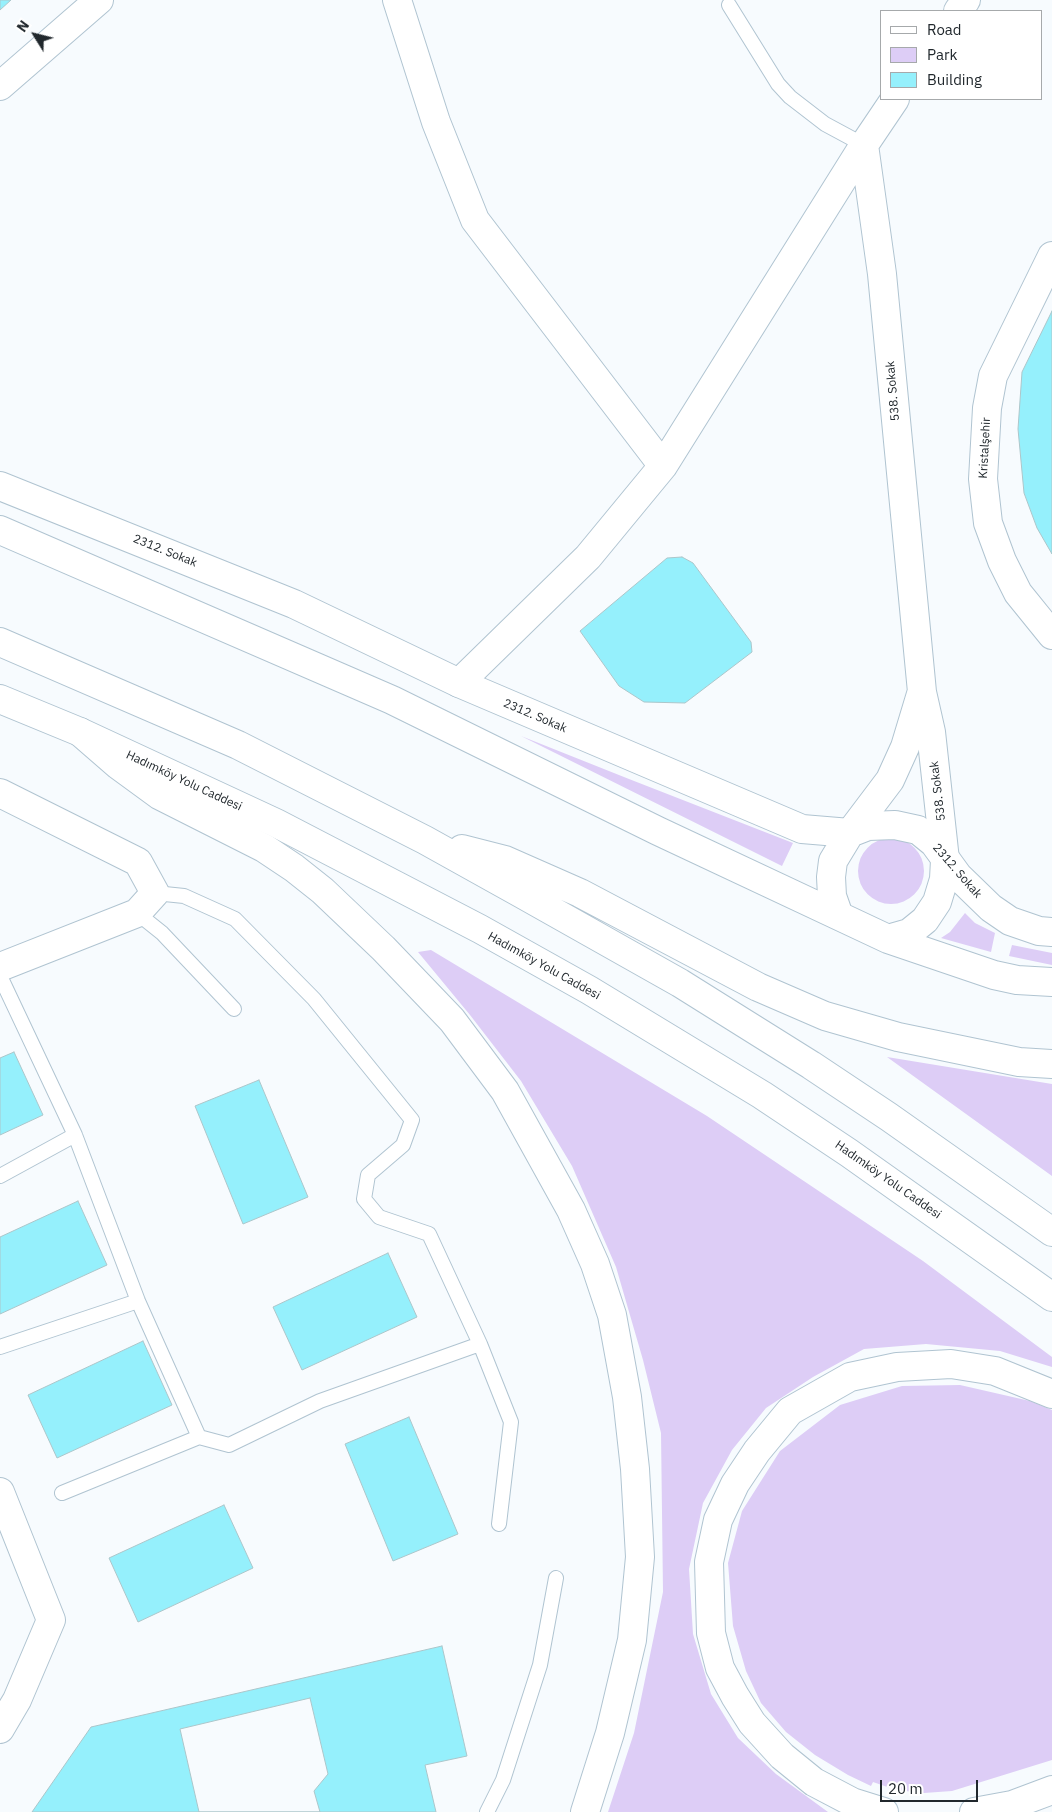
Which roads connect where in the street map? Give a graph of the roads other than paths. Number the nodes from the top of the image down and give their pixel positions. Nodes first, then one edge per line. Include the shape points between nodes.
1 (99, 0) edge
2 (397, 0) edge
3 (730, 4) dead end
4 (0, 86) edge
5 (894, 100) edge
6 (864, 145) junction
7 (1052, 256) edge
8 (663, 466) junction
9 (0, 486) edge
10 (0, 530) edge
11 (1052, 635) edge
12 (0, 642) edge
13 (459, 683) junction
14 (922, 692) junction
15 (0, 699) edge
16 (80, 732) junction
17 (0, 793) edge
18 (850, 833) junction
19 (425, 840) junction
20 (946, 860) junction
21 (146, 903) junction
22 (839, 916) junction
23 (1052, 932) edge
24 (888, 939) junction
25 (0, 967) edge
26 (0, 976) edge
27 (1052, 982) edge
28 (234, 1009) dead end
29 (1052, 1064) edge
30 (75, 1135) junction
31 (0, 1176) edge
32 (1052, 1232) edge
33 (1052, 1297) edge
34 (138, 1301) junction
35 (480, 1344) junction
36 (0, 1347) edge
37 (1052, 1394) edge
38 (199, 1437) junction
39 (0, 1492) edge
40 (62, 1493) dead end
41 (499, 1524) dead end
42 (556, 1578) dead end
43 (0, 1729) edge
44 (1052, 1790) edge
45 (487, 1812) edge
46 (585, 1812) edge
47 (884, 1812) edge
48 (974, 1812) edge
49 (997, 1812) edge

1 - 4 main road
2 - 8 main road via 436,122 475,220
3 - 6 lane via 778,84 790,97 825,124
5 - 6 main road
6 - 8 main road
6 - 14 main road, 538. Sokak via 882,274
7 - 11 main road, Kristalşehir via 994,376 987,408 983,479 988,523 1002,561 1018,594
8 - 13 main road via 588,557
9 - 13 main road, 2312. Sokak via 294,604
10 - 22 main road via 392,700
12 - 19 main road via 238,745
13 - 18 main road, 2312. Sokak via 802,829
14 - 18 main road, 538. Sokak via 905,747 890,780
14 - 20 main road, 538. Sokak via 931,732
15 - 16 main road, Hadımköy Yolu Caddesi
16 - 33 main road, Hadımköy Yolu Caddesi via 369,870 589,990 762,1095
16 - 46 main road via 159,795 264,848 294,868 376,942 452,1020 505,1091 571,1210 595,1264 612,1315 627,1397 640,1557 632,1640 610,1733
17 - 21 main road via 138,862
18 - 20 main road, 2312. Sokak via 868,826 895,824 918,830
18 - 22 main road via 833,861 830,877
19 - 29 main road via 522,867 580,893 758,987 826,1016 898,1037 1019,1062
19 - 32 main road via 680,983 746,1024 890,1117
20 - 23 main road, 2312. Sokak via 975,894 997,912 1039,931
20 - 24 main road via 936,902 925,920 909,933
21 - 25 main road
21 - 28 lane via 162,933
21 - 35 lane via 184,896 234,919 314,999 412,1120 403,1145 368,1176 364,1199 380,1217 429,1234
22 - 24 main road
24 - 27 main road via 994,975
26 - 30 lane
30 - 31 lane
30 - 34 lane
34 - 36 lane
34 - 38 lane
35 - 38 lane via 320,1401 229,1445
35 - 41 lane via 511,1422
37 - 47 main road via 995,1371 951,1364 897,1367 850,1377 790,1412 757,1451 735,1484 718,1520 709,1562 711,1633 720,1668 735,1696 752,1724 782,1756 814,1782 852,1802
38 - 40 lane
39 - 43 main road via 51,1620 17,1700
42 - 45 lane via 540,1665 503,1780
44 - 48 main road via 1012,1805
44 - 49 main road

